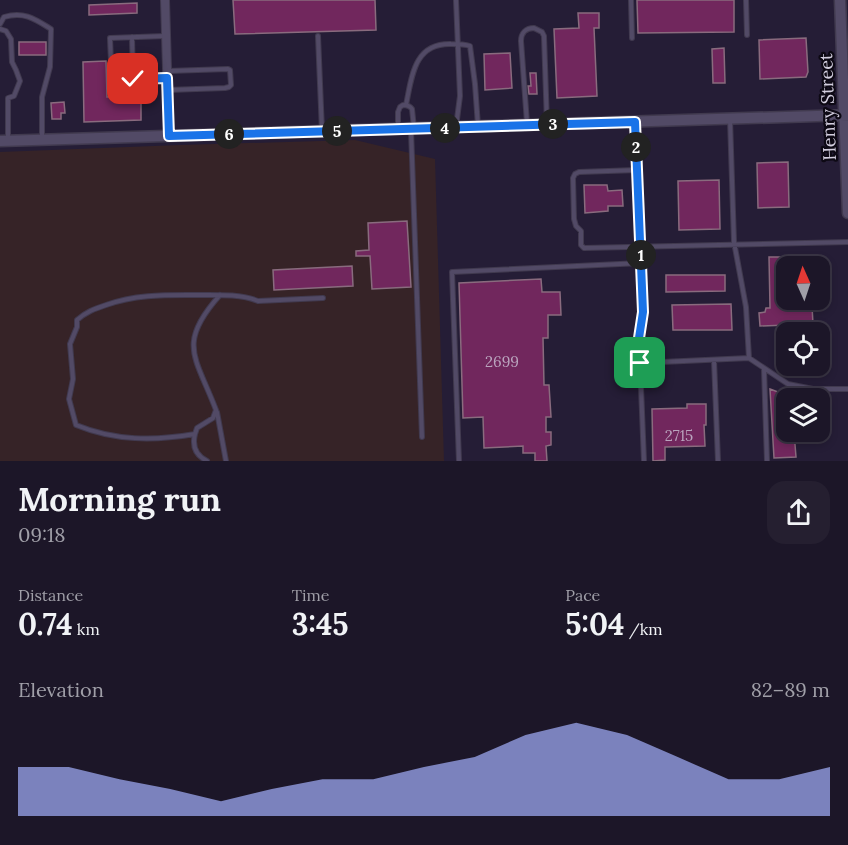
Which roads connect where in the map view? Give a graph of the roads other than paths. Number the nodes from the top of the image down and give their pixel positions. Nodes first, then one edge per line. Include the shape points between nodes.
1 (165, 0) edge
2 (456, 0) edge
3 (631, 0) edge
4 (746, 0) edge
5 (840, 0) edge
6 (0, 24) edge
7 (0, 29) edge
8 (747, 35) dead end
9 (166, 36) junction
10 (318, 36) dead end
11 (132, 37) junction
12 (632, 38) dead end
13 (458, 44) junction
14 (845, 73) edge
15 (167, 74) junction
16 (133, 79) junction
17 (168, 90) junction
18 (406, 105) junction
19 (846, 115) edge
20 (730, 119) junction
21 (635, 122) junction
22 (547, 124) junction
23 (527, 125) junction
24 (456, 127) junction
25 (478, 127) junction
26 (398, 129) junction
27 (412, 129) junction
28 (322, 132) junction
29 (169, 136) junction
30 (42, 140) junction
31 (4, 141) edge
32 (637, 170) junction
33 (847, 180) edge
34 (848, 213) edge
35 (848, 242) edge
36 (734, 245) junction
37 (640, 248) junction
38 (641, 263) junction
39 (220, 295) junction
40 (323, 298) dead end
41 (749, 358) junction
42 (714, 360) junction
43 (640, 363) junction
44 (764, 368) junction
45 (848, 389) edge
46 (216, 410) junction
47 (195, 434) junction
48 (422, 437) dead end
49 (207, 461) edge
50 (226, 461) edge
51 (459, 461) edge
52 (644, 461) edge
53 (718, 461) edge
54 (767, 461) edge

1 - 9 street
2 - 13 lane
3 - 12 lane
4 - 8 lane
5 - 14 main road, Henry Street
6 - 30 lane via 4,17 15,14 51,29 50,67 42,97
7 - 31 lane via 11,39 12,62 20,81 14,96 8,98
9 - 11 lane
9 - 15 street
10 - 28 lane
11 - 16 lane
11 - 16 lane via 110,38 112,86 133,87
13 - 18 lane via 436,45 422,55 412,74
13 - 24 lane via 460,96
13 - 25 lane via 470,46
14 - 19 main road, Henry Street
15 - 16 lane
15 - 17 street
15 - 17 lane via 228,69 231,85
17 - 29 street
18 - 26 lane via 399,109
18 - 27 lane via 412,109
19 - 20 main road
19 - 33 main road, Henry Street
20 - 21 main road
20 - 36 lane
21 - 22 main road
21 - 32 lane
22 - 23 main road
22 - 23 lane via 544,36 534,27 523,33 521,41
23 - 25 main road
24 - 25 main road
24 - 27 main road
26 - 27 main road
26 - 28 main road
27 - 48 lane
28 - 29 main road
29 - 30 main road
30 - 31 main road
32 - 37 lane
32 - 37 lane via 575,174 574,219 584,248
33 - 34 main road, Henry Street
35 - 36 lane
36 - 37 lane
36 - 41 lane via 746,307
37 - 38 lane
38 - 43 lane
38 - 51 lane via 452,272
39 - 40 lane via 258,301
39 - 46 lane via 200,320 194,336 194,357
39 - 47 lane via 144,295 116,301 85,312 77,320 70,344 73,380 69,399 76,425 136,439
41 - 42 lane
41 - 44 lane
42 - 43 lane
42 - 53 lane
43 - 52 lane
44 - 45 lane via 788,384
44 - 54 lane
46 - 47 lane via 213,418 197,428
46 - 50 lane
47 - 49 lane via 195,451

